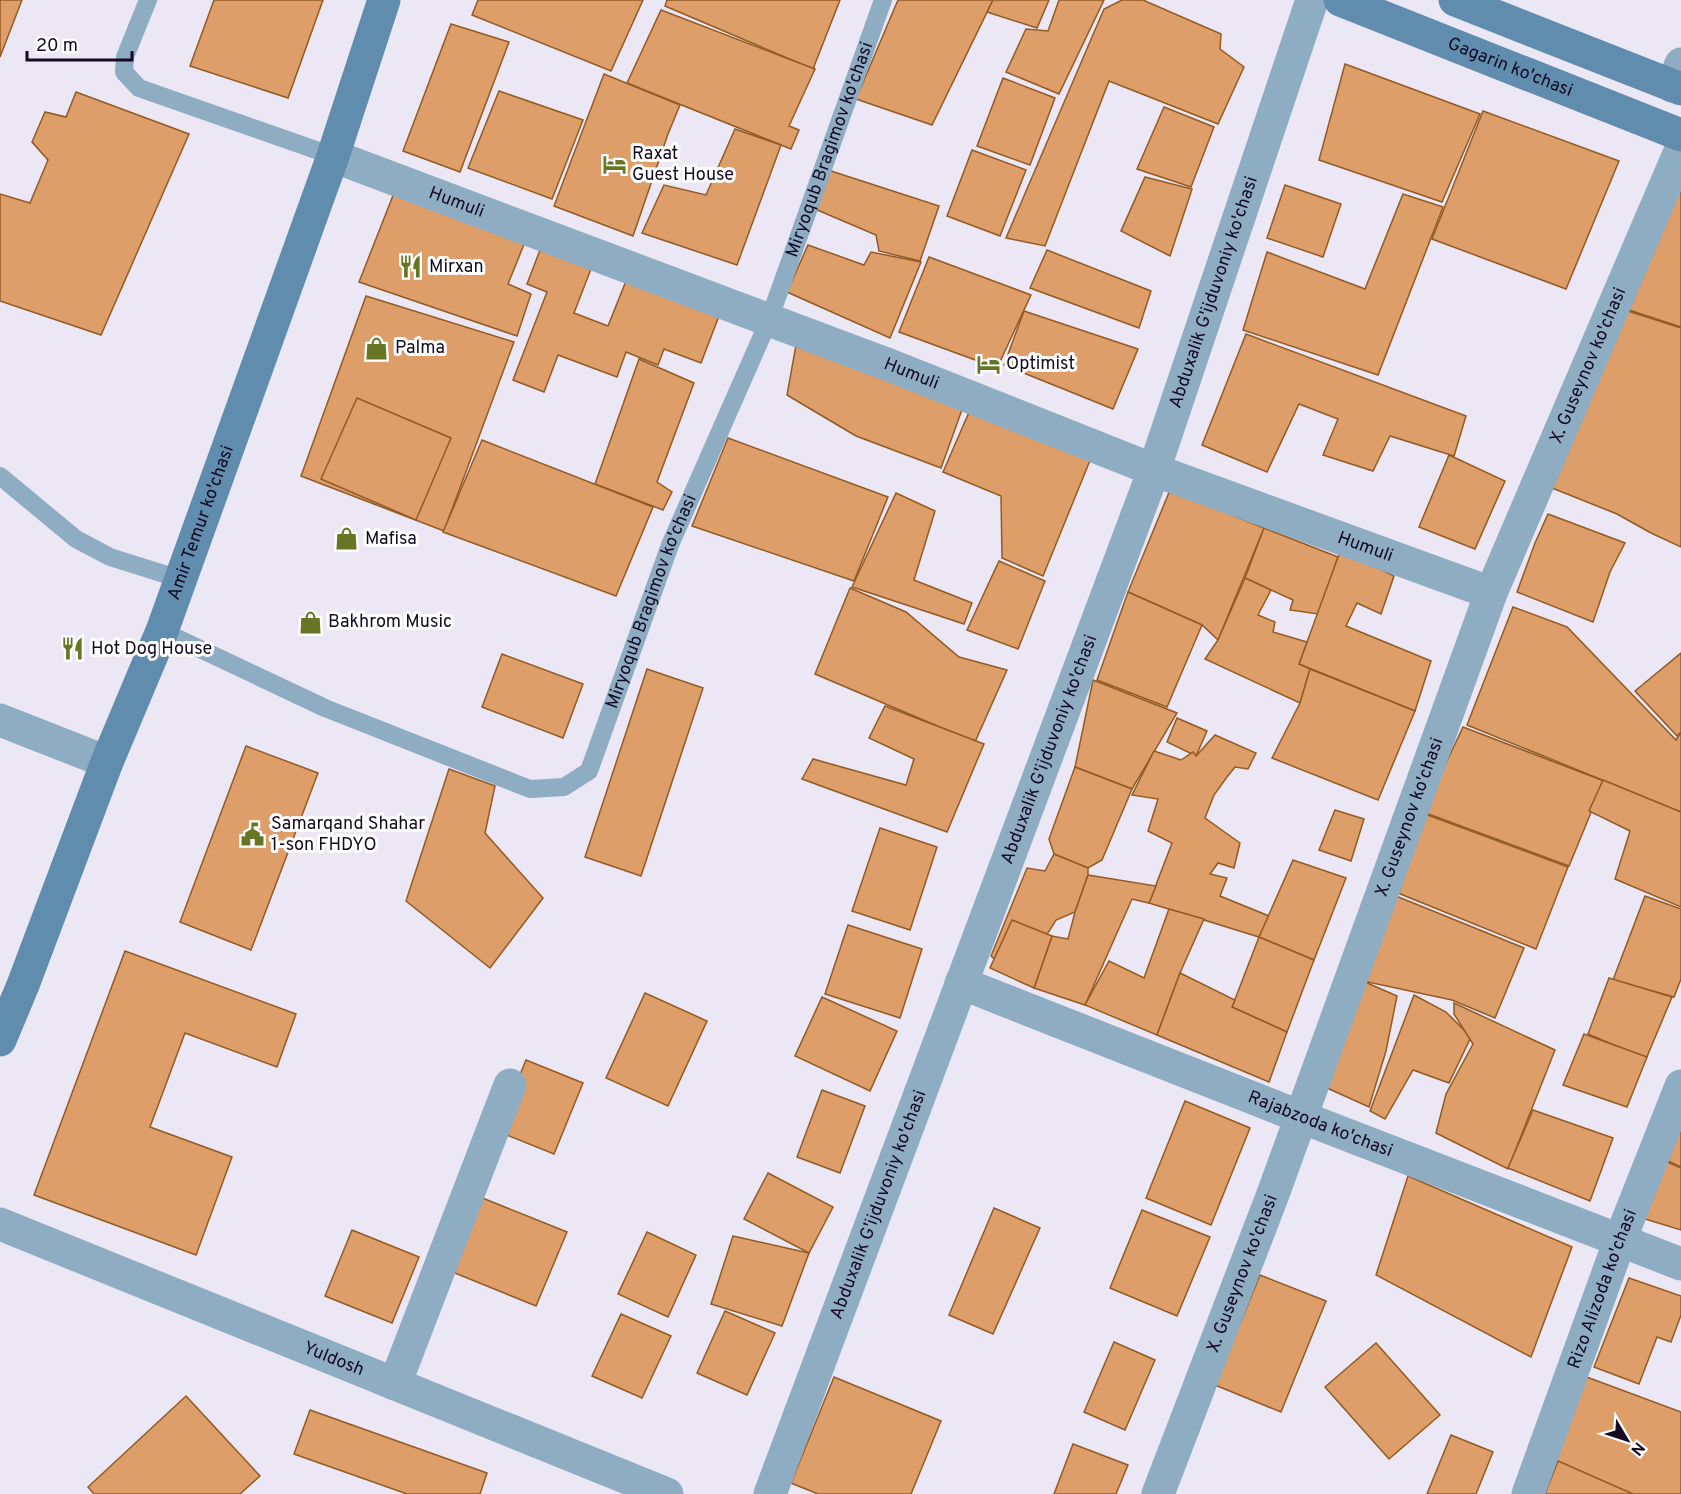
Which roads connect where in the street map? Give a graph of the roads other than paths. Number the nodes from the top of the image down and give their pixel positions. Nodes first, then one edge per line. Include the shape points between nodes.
1 (148, 0) edge
2 (384, 0) edge
3 (883, 0) edge
4 (1312, 0) edge
5 (1340, 0) edge
6 (1455, 0) edge
7 (1678, 79) edge
8 (1681, 135) edge
9 (1681, 149) edge
10 (333, 156) junction
11 (770, 320) junction
12 (1154, 470) junction
13 (0, 476) edge
14 (180, 579) junction
15 (1491, 593) junction
16 (162, 631) junction
17 (0, 720) edge
18 (107, 762) junction
19 (961, 983) junction
20 (0, 1040) edge
21 (510, 1085) dead end
22 (1681, 1086) edge
23 (1301, 1118) junction
24 (0, 1224) edge
25 (1620, 1240) junction
26 (1681, 1264) edge
27 (395, 1384) junction
28 (667, 1494) edge
29 (770, 1494) edge
30 (1158, 1494) edge
31 (1528, 1494) edge

1 - 10 lane via 125,57 124,72 139,88
2 - 10 main road, Amir Temur ko'chasi
3 - 11 lane, Miryoqub Bragimov ko'chasi
4 - 12 street, Abduxalik G'ijduvoniy ko'chasi
5 - 8 main road, Gagarin ko'chasi
6 - 7 main road
9 - 15 street, X. Guseynov ko'chasi
10 - 11 street, Humuli
10 - 14 main road, Amir Temur ko'chasi
11 - 12 street, Humuli
11 - 16 lane, Miryoqub Bragimov ko'chasi via 670,545 589,771 564,788 530,789 519,785 325,708
12 - 15 street, Humuli
12 - 19 street, Abduxalik G'ijduvoniy ko'chasi
13 - 14 lane via 76,539 110,557
14 - 16 main road, Amir Temur ko'chasi
15 - 23 street, X. Guseynov ko'chasi
16 - 18 main road, Amir Temur ko'chasi
17 - 18 street
18 - 20 main road, Amir Temur ko'chasi
19 - 23 street, Rajabzoda ko'chasi
19 - 29 street, Abduxalik G'ijduvoniy ko'chasi
21 - 27 street
22 - 25 street, Rizo Alizoda ko'chasi
23 - 25 street, Rajabzoda ko'chasi
23 - 30 street, X. Guseynov ko'chasi
24 - 27 street, Yuldosh
25 - 26 street, Rajabzoda ko'chasi
25 - 31 street, Rizo Alizoda ko'chasi
27 - 28 street, Yuldosh

